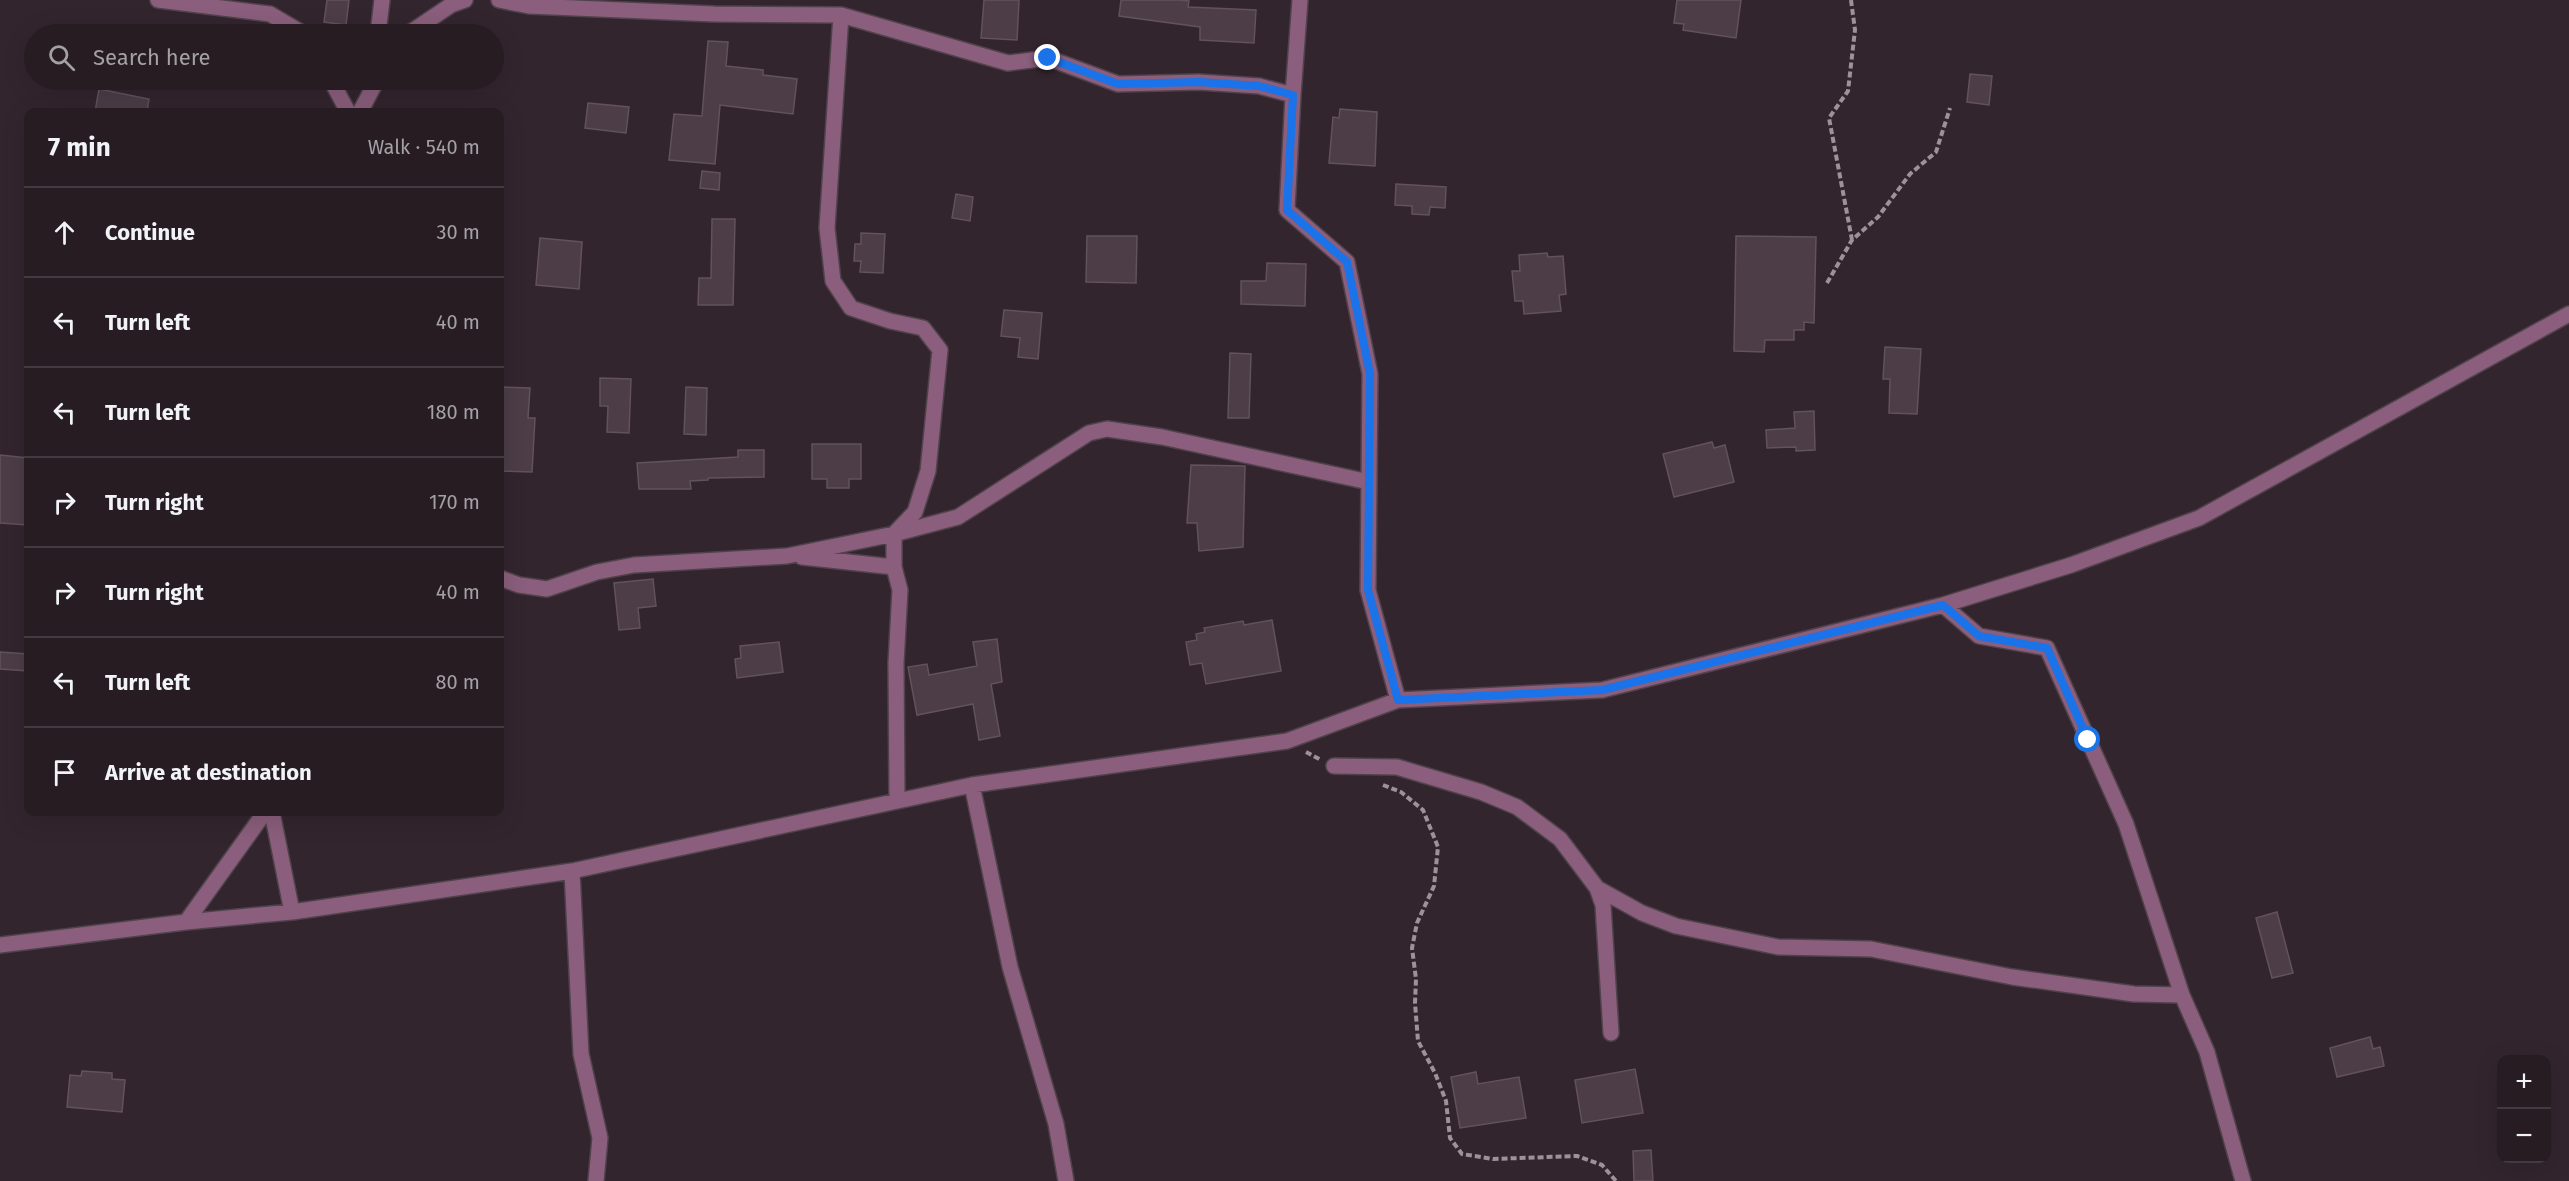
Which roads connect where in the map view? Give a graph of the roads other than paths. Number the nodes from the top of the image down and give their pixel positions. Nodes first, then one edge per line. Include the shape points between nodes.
1 (158, 0) edge
2 (382, 0) edge
3 (465, 0) edge
4 (499, 0) edge
5 (1300, 0) edge
6 (841, 15) junction
7 (287, 24) edge
8 (379, 24) edge
9 (423, 24) edge
10 (336, 90) edge
11 (372, 90) edge
12 (1293, 95) junction
13 (346, 108) edge
14 (362, 108) edge
15 (2569, 314) edge
16 (1369, 482) junction
17 (894, 534) junction
18 (787, 556) junction
19 (894, 567) junction
20 (504, 579) edge
21 (1943, 605) junction
22 (1398, 700) junction
23 (1334, 766) road end
24 (972, 786) junction
25 (897, 801) junction
26 (262, 816) edge
27 (273, 816) edge
28 (572, 871) junction
29 (1597, 888) junction
30 (292, 912) junction
31 (186, 922) junction
32 (0, 945) edge
33 (2182, 995) junction
34 (1611, 1033) dead end
35 (596, 1181) edge
36 (1066, 1181) edge
37 (2243, 1181) edge

1 - 7 street via 270,14
2 - 8 street
3 - 9 street
4 - 6 street via 530,6
5 - 12 street
6 - 12 street via 1008,63 1048,58 1118,84 1199,82 1259,86
6 - 17 street via 827,228 833,280 850,308 923,328 940,350 928,471 915,512
10 - 13 street
11 - 14 street
12 - 16 street via 1287,210 1347,262 1370,374
15 - 21 street via 2199,518 2071,565
16 - 17 street via 1162,437 1107,429 1089,433 958,516
16 - 22 street via 1368,590
17 - 18 street
17 - 19 street
18 - 19 street
18 - 20 street via 634,565 597,572 547,589
19 - 25 street via 900,590
21 - 22 street via 1602,690
21 - 33 street via 1979,636 2047,648 2126,824
22 - 24 street via 1287,741
23 - 29 street via 1397,768 1481,792 1517,807 1560,839
24 - 25 street
24 - 36 street via 1010,967 1056,1124
25 - 28 street
26 - 31 street
27 - 30 street
28 - 30 street
28 - 35 street via 581,1054 600,1138
29 - 33 street via 1642,913 1676,926 1778,947 1871,949 2012,977 2134,994
29 - 34 street via 1606,936
30 - 31 street
31 - 32 street
33 - 37 street via 2207,1052

